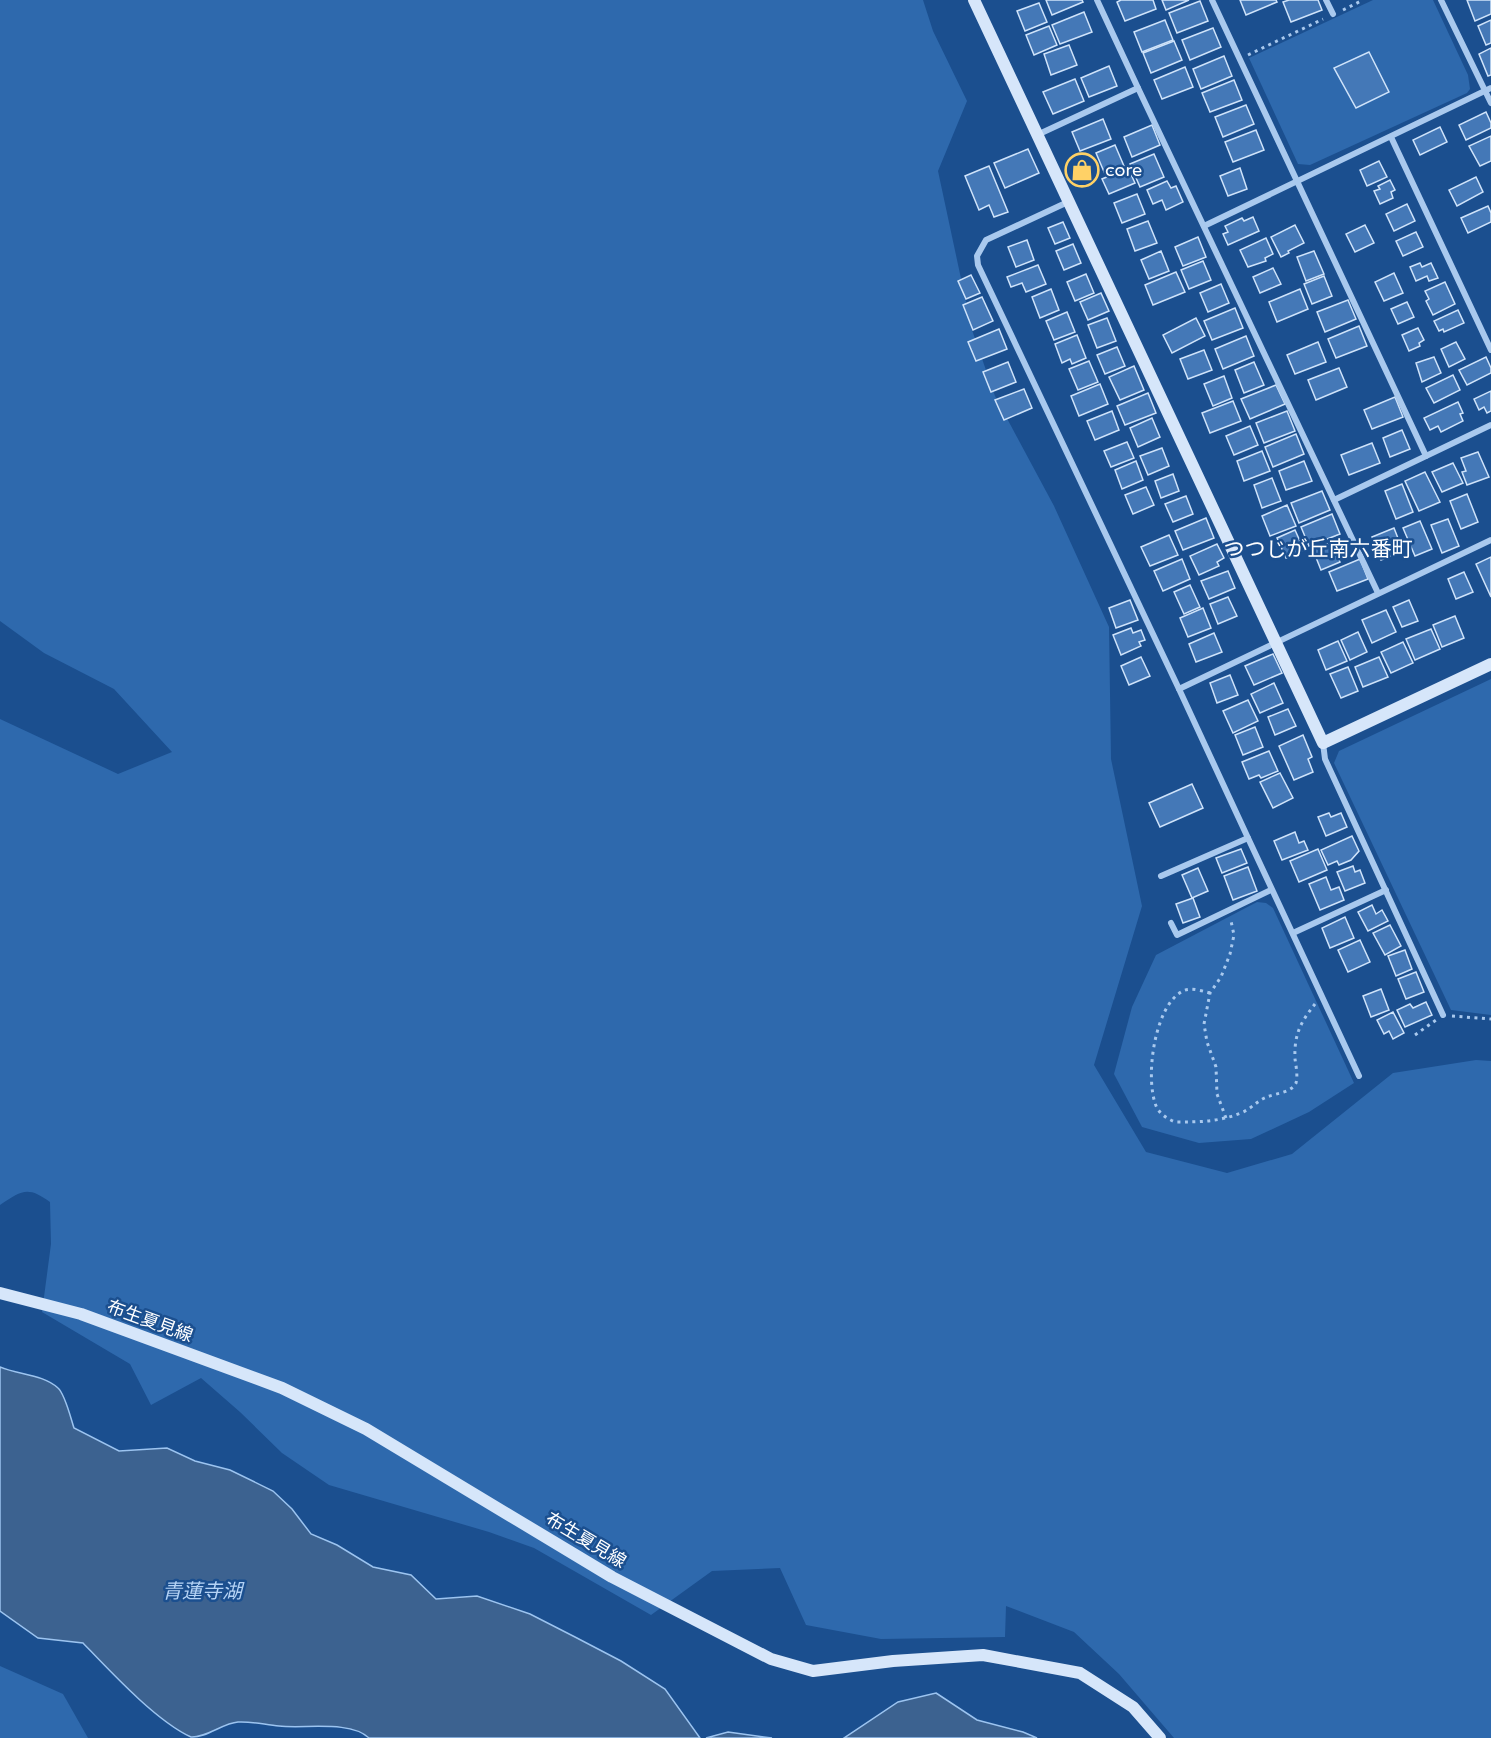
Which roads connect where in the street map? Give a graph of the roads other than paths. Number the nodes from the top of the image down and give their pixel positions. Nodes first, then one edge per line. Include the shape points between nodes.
1 (974, 0) edge
2 (1097, 0) edge
3 (1212, 0) edge
4 (1326, 0) edge
5 (1441, 0) edge
6 (1333, 14) road end
7 (1138, 88) junction
8 (1488, 90) edge
9 (1491, 103) edge
10 (1037, 135) junction
11 (1391, 137) junction
12 (1297, 181) junction
13 (1070, 201) junction
14 (1204, 226) junction
15 (1491, 350) edge
16 (1491, 425) edge
17 (1426, 456) junction
18 (1334, 500) junction
19 (1491, 540) edge
20 (1378, 593) junction
21 (1277, 641) junction
22 (1491, 664) edge
23 (1179, 688) junction
24 (1323, 743) junction
25 (1248, 838) junction
26 (1161, 876) dead end
27 (1271, 890) junction
28 (1386, 890) junction
29 (1171, 923) dead end
30 (1293, 933) junction
31 (1443, 1015) dead end
32 (1359, 1076) dead end
33 (0, 1293) edge
34 (1160, 1738) edge

1 - 10 main road
2 - 7 street
3 - 12 street
4 - 6 street
5 - 8 street
7 - 10 street
7 - 14 street
8 - 9 street
8 - 11 street
10 - 13 main road
11 - 12 street
11 - 15 street
12 - 14 street
12 - 17 street
13 - 21 main road
13 - 23 street via 986,240 977,256 978,265
14 - 18 street
16 - 17 street
17 - 18 street
18 - 20 street
19 - 20 street
20 - 21 street
21 - 23 street
21 - 24 main road
22 - 24 main road
23 - 25 street
24 - 28 street via 1325,759
25 - 26 street
25 - 27 street
27 - 29 street via 1177,935
27 - 30 street
28 - 30 street
28 - 31 street
30 - 32 street
33 - 34 main road, 布生夏見線 via 81,1314 282,1388 366,1429 612,1577 771,1659 813,1671 984,1655 1080,1673 1133,1707

